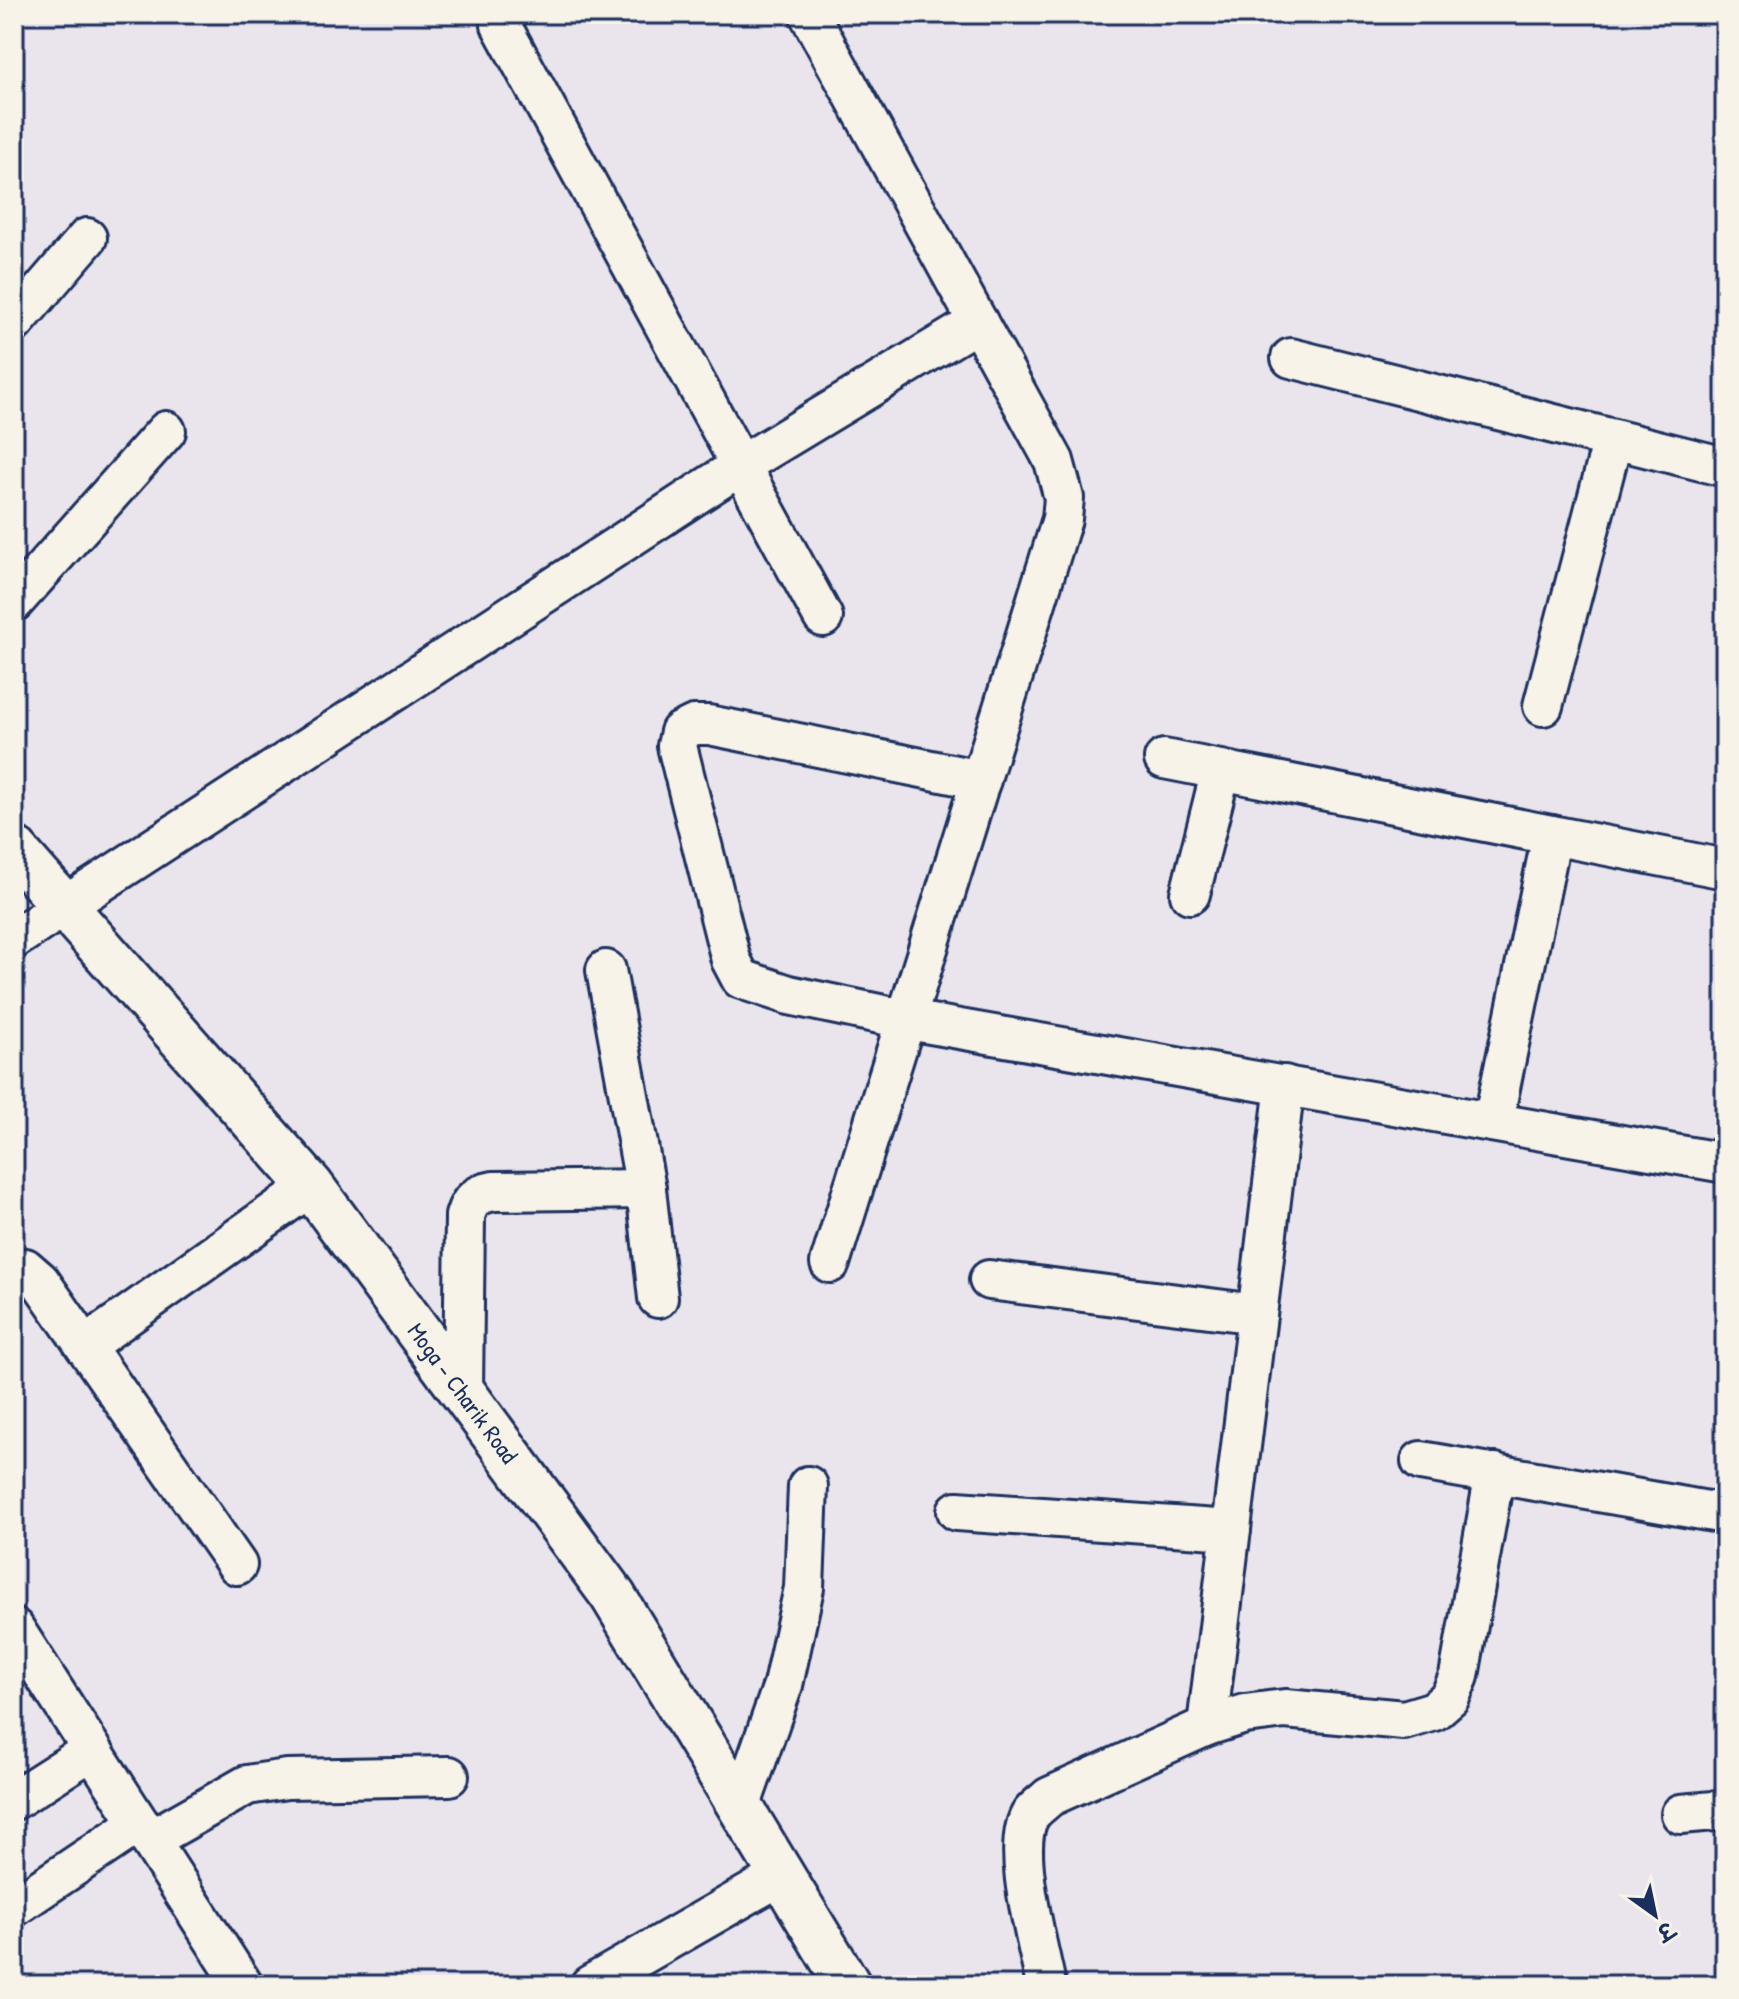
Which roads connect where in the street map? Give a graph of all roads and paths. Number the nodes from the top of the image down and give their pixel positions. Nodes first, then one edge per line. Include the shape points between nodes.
1 (809, 14) edge
2 (501, 25) dead end
3 (87, 238) dead end
4 (978, 322) junction
5 (14, 323) edge
6 (1291, 358) dead end
7 (166, 431) dead end
8 (1613, 439) junction
9 (740, 466) junction
10 (1725, 467) edge
11 (14, 602) edge
12 (823, 617) dead end
13 (1543, 706) dead end
14 (1164, 759) dead end
15 (1221, 770) junction
16 (981, 780) junction
17 (1552, 835) junction
18 (14, 849) edge
19 (1725, 869) edge
20 (1190, 894) dead end
21 (66, 904) junction
22 (14, 939) edge
23 (606, 970) dead end
24 (908, 1020) junction
25 (1285, 1085) junction
26 (1493, 1122) junction
27 (1725, 1163) edge
28 (311, 1186) junction
29 (646, 1189) junction
30 (830, 1263) dead end
31 (14, 1268) edge
32 (989, 1280) dead end
33 (658, 1298) dead end
34 (1257, 1314) junction
35 (85, 1346) junction
36 (463, 1392) junction
37 (1421, 1461) dead end
38 (1495, 1473) junction
39 (808, 1486) dead end
40 (957, 1511) dead end
41 (1725, 1514) edge
42 (1231, 1530) junction
43 (237, 1565) dead end
44 (14, 1628) edge
45 (1207, 1726) junction
46 (92, 1750) junction
47 (449, 1776) dead end
48 (14, 1800) edge
49 (741, 1805) junction
50 (1725, 1810) edge
51 (1681, 1814) dead end
52 (144, 1832) junction
53 (782, 1875) junction
54 (14, 1907) edge
55 (243, 1985) edge
56 (590, 1985) edge
57 (848, 1985) edge
58 (1046, 1985) edge

1 - 4 street
2 - 9 street
3 - 5 street
4 - 9 street
4 - 16 street via 1054,461 1064,498 1062,519
6 - 8 street
7 - 11 street
8 - 10 street
8 - 13 street
9 - 12 street
9 - 21 street
14 - 15 street
15 - 17 street
15 - 20 street
16 - 24 street
16 - 24 street via 709,725 694,725 677,737 731,960 741,979 789,995
17 - 19 street
17 - 26 street
18 - 21 street, Moga - Charik Road
21 - 22 street
21 - 28 street, Moga - Charik Road
23 - 29 street
24 - 25 street
24 - 30 street
25 - 26 street
25 - 34 street
26 - 27 street
28 - 35 street
28 - 36 street, Moga - Charik Road
29 - 33 street
29 - 36 street via 494,1191 469,1203
31 - 35 street via 25,1268 40,1281
32 - 34 street
34 - 42 street
35 - 43 street
36 - 49 street, Moga - Charik Road via 613,1596
37 - 38 street
38 - 41 street
38 - 45 street via 1459,1676 1450,1697 1434,1711 1404,1720 1285,1709
39 - 49 street via 801,1602 783,1685
40 - 42 street
42 - 45 street
44 - 46 street
45 - 58 street via 1049,1797 1030,1815 1023,1836 1024,1866
46 - 48 street
46 - 52 street
47 - 52 street via 287,1779 247,1785
49 - 53 street, Moga - Charik Road
50 - 51 street
52 - 54 street
52 - 55 street
53 - 56 street
53 - 57 street, Moga - Charik Road

